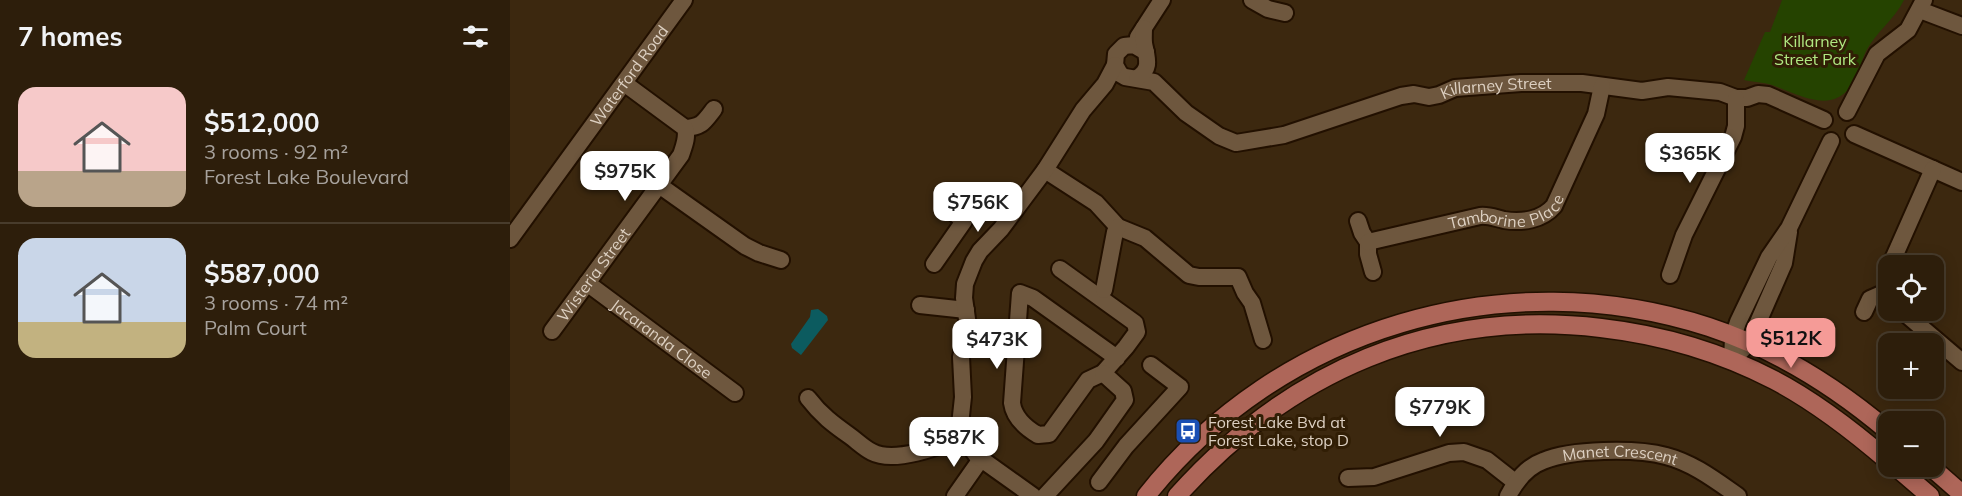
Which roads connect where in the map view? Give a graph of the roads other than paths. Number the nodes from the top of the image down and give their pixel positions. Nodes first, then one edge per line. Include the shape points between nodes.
1 (684, 0) edge
2 (1162, 0) edge
3 (1252, 0) edge
4 (1922, 5) edge
5 (1285, 13) dead end
6 (1962, 26) edge
7 (1134, 63) junction
8 (624, 83) junction
9 (1602, 86) junction
10 (1736, 98) junction
11 (714, 109) dead end
12 (1847, 112) junction
13 (1824, 120) junction
14 (685, 128) junction
15 (1854, 134) junction
16 (1831, 141) junction
17 (1933, 169) junction
18 (1045, 170) junction
19 (1962, 182) edge
20 (659, 185) junction
21 (947, 207) dead end
22 (1358, 221) dead end
23 (1118, 227) junction
24 (510, 239) edge
25 (1368, 242) junction
26 (948, 245) junction
27 (1894, 255) edge
28 (781, 260) dead end
29 (974, 261) junction
30 (934, 264) dead end
31 (1060, 269) dead end
32 (1374, 272) dead end
33 (1670, 275) dead end
34 (587, 283) junction
35 (1104, 290) dead end
36 (1878, 297) edge
37 (920, 305) dead end
38 (966, 310) junction
39 (1864, 312) dead end
40 (1914, 321) edge
41 (552, 332) dead end
42 (1263, 340) dead end
43 (1741, 340) junction
44 (1117, 358) junction
45 (1732, 361) junction
46 (1962, 362) edge
47 (1151, 365) dead end
48 (1103, 373) junction
49 (735, 393) dead end
50 (808, 398) dead end
51 (1878, 424) edge
52 (1105, 430) junction
53 (963, 437) junction
54 (1126, 446) junction
55 (1878, 453) edge
56 (981, 459) junction
57 (1908, 477) edge
58 (1943, 477) edge
59 (1347, 478) dead end
60 (1099, 482) dead end
61 (1512, 489) edge
62 (1962, 494) edge
63 (955, 496) edge
64 (1033, 496) edge
65 (1045, 496) edge
66 (1146, 496) edge
67 (1177, 496) edge
68 (1738, 496) edge
69 (1930, 496) edge

1 - 8 street, Waterford Road
2 - 7 street, Killarney Street via 1144,28
3 - 5 street
4 - 6 street
4 - 12 street via 1908,30 1877,54
7 - 9 street, Killarney Street via 1186,113 1236,143 1284,135 1401,96 1429,97 1455,88 1521,83
7 - 18 street via 1105,84 1083,110
8 - 14 street
8 - 24 street, Waterford Road
9 - 10 street, Killarney Street via 1642,91 1668,87 1720,92
9 - 25 street, Tamborine Place via 1596,114 1547,214 1534,219 1504,220 1480,216
10 - 13 street, Killarney Street via 1768,95
10 - 33 street via 1733,137 1684,235
11 - 14 street via 696,128
12 - 13 street via 1831,112
12 - 15 street via 1854,119
13 - 16 street via 1822,129
14 - 20 street, Wisteria Street via 681,155
15 - 16 street via 1841,143
15 - 17 street
16 - 43 street via 1789,228 1769,257
17 - 19 street
17 - 27 street
18 - 23 street via 1096,203
18 - 29 street
20 - 28 street via 745,246
20 - 34 street, Wisteria Street
21 - 26 street via 964,221
22 - 25 street
23 - 35 street
23 - 42 street via 1145,238 1189,274 1238,277 1252,303
25 - 32 street
26 - 29 street
26 - 30 street
29 - 38 street via 965,284
31 - 44 street via 1137,326 1135,336
34 - 41 street, Wisteria Street
34 - 49 street, Jacaranda Close
36 - 39 street via 1870,299
37 - 38 street
38 - 53 street via 968,326 960,372
40 - 46 street
43 - 45 street
43 - 51 main road via 1787,361
43 - 66 main road via 1709,327 1608,305 1555,300 1448,310 1367,334 1278,378 1200,437
44 - 48 street
44 - 48 street via 1033,298 1020,293 1012,403 1018,419 1038,435 1049,434 1088,380
45 - 55 main road via 1830,413
45 - 67 main road via 1628,331 1567,324 1479,327 1431,336 1384,351 1328,376 1284,402 1234,439
47 - 54 street via 1180,387
48 - 52 street via 1125,397
50 - 53 street via 822,416 874,453 906,455
52 - 54 street
52 - 65 street
53 - 56 street
54 - 60 street
56 - 63 street
56 - 64 street
57 - 69 main road
58 - 62 main road
59 - 61 street via 1374,477 1449,453 1464,452 1487,460
61 - 68 street, Manet Crescent via 1528,469 1542,461 1559,456 1641,451 1688,464

